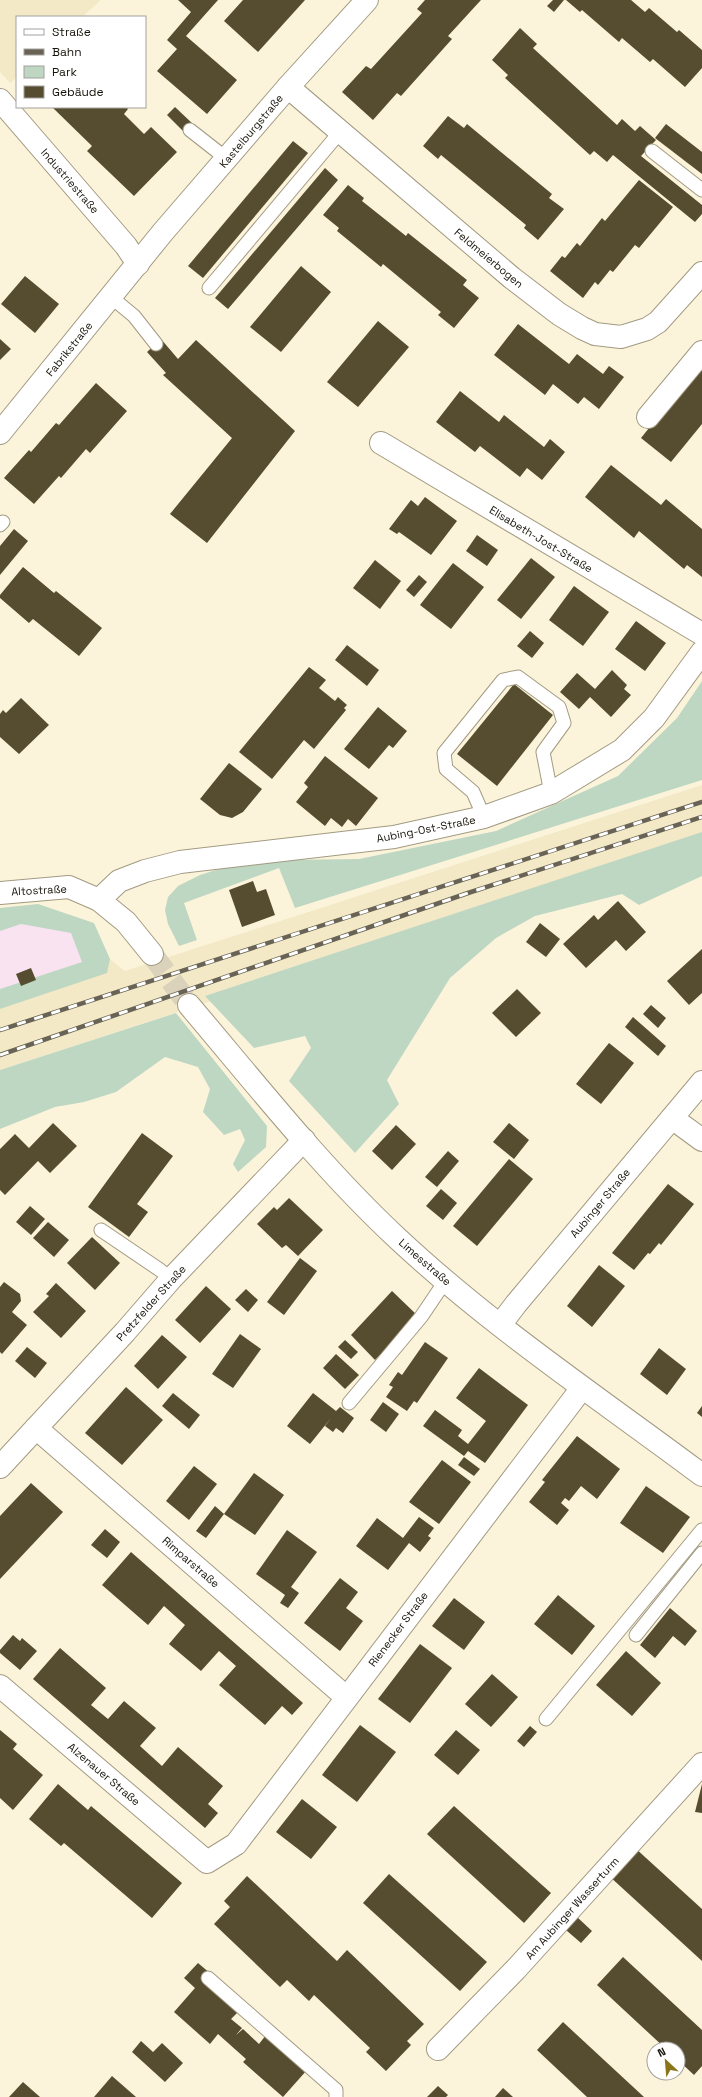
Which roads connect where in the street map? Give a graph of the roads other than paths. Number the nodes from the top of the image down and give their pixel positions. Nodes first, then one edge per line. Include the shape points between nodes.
1 (367, 0) edge
2 (288, 86) junction
3 (0, 100) edge
4 (190, 130) dead end
5 (340, 132) junction
6 (652, 151) dead end
7 (227, 159) junction
8 (702, 190) edge
9 (138, 264) junction
10 (699, 284) edge
11 (209, 288) dead end
12 (111, 297) junction
13 (156, 344) dead end
14 (702, 352) edge
15 (648, 417) dead end
16 (0, 433) edge
17 (381, 443) dead end
18 (702, 634) edge
19 (702, 652) edge
20 (551, 793) junction
21 (484, 817) junction
22 (0, 893) edge
23 (100, 900) junction
24 (152, 954) tunnel mouth
25 (189, 1005) tunnel mouth
26 (702, 1082) edge
27 (672, 1118) junction
28 (304, 1140) junction
29 (702, 1140) edge
30 (101, 1230) dead end
31 (171, 1279) junction
32 (446, 1280) junction
33 (500, 1325) junction
34 (582, 1388) junction
35 (349, 1403) dead end
36 (36, 1428) junction
37 (0, 1467) edge
38 (702, 1475) edge
39 (702, 1530) edge
40 (702, 1552) edge
41 (636, 1635) dead end
42 (0, 1686) edge
43 (346, 1697) junction
44 (546, 1719) dead end
45 (702, 1764) edge
46 (207, 1862) joint
47 (208, 1978) dead end
48 (438, 2049) dead end
49 (336, 2097) edge

1 - 2 street, Kastelburgstraße
2 - 5 street, Feldmeierbogen
2 - 7 street, Kastelburgstraße
3 - 9 street, Industriestraße via 126,246
4 - 7 lane
5 - 10 street, Feldmeierbogen via 512,278 559,314 595,334 621,337 647,329
5 - 11 lane
6 - 8 lane
7 - 9 street, Kastelburgstraße
9 - 12 street, Fabrikstraße
12 - 13 lane via 134,316
12 - 16 street, Fabrikstraße
14 - 15 street
17 - 18 street, Elisabeth-Jost-Straße
19 - 20 street, Aubing-Ost-Straße via 654,718 622,750
20 - 21 street, Aubing-Ost-Straße
20 - 21 lane via 544,752 564,723 558,707 518,677 503,680 444,753 446,769 473,792
21 - 23 street, Aubing-Ost-Straße via 394,837 180,862 119,881
22 - 23 street, Altostraße via 69,887
23 - 24 street via 126,922
25 - 28 street, Limesstraße
26 - 27 street, Aubinger Straße
27 - 29 street
27 - 33 street, Aubinger Straße
28 - 31 street, Pretzfelder Straße
28 - 32 street, Limesstraße via 392,1233
30 - 31 lane
31 - 36 street, Pretzfelder Straße
32 - 33 street, Limesstraße
32 - 35 lane via 421,1317
33 - 34 street, Limesstraße
34 - 38 street, Limesstraße
34 - 43 street, Rienecker Straße
36 - 37 street, Pretzfelder Straße
36 - 43 street, Rimparstraße
39 - 44 lane
40 - 41 lane
42 - 46 street, Alzenauer Straße
43 - 46 street, Rienecker Straße via 236,1844
45 - 48 street, Am Aubinger Wasserturm via 522,1963
47 - 49 lane via 336,2090

